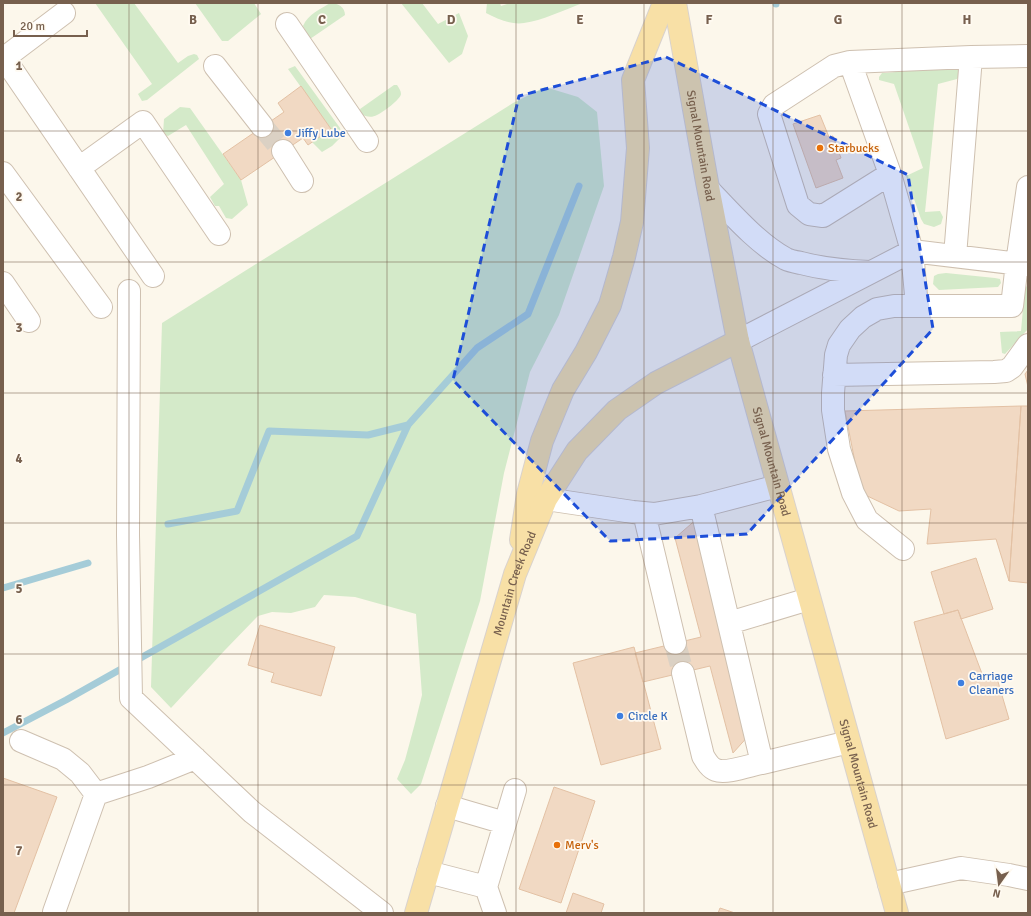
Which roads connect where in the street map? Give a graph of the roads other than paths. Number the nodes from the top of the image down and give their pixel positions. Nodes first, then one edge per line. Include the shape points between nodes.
1 (664, 3) edge
2 (675, 3) edge
3 (64, 13) dead end
4 (286, 24) dead end
5 (1028, 56) edge
6 (971, 57) junction
7 (4, 59) edge
8 (850, 62) junction
9 (215, 66) dead end
10 (262, 126) tunnel mouth
11 (367, 141) dead end
12 (283, 151) tunnel mouth
13 (79, 168) junction
14 (3, 173) edge
15 (890, 174) junction
16 (302, 180) dead end
17 (1028, 187) edge
18 (708, 190) junction
19 (219, 234) dead end
20 (912, 251) junction
21 (956, 256) junction
22 (1022, 264) edge
23 (871, 272) junction
24 (153, 276) dead end
25 (3, 283) edge
26 (129, 291) dead end
27 (917, 306) junction
28 (101, 307) dead end
29 (29, 321) dead end
30 (738, 341) junction
31 (1028, 345) edge
32 (834, 375) junction
33 (778, 486) junction
34 (546, 499) junction
35 (701, 506) junction
36 (644, 513) junction
37 (902, 549) dead end
38 (515, 574) junction
39 (809, 599) junction
40 (729, 623) junction
41 (675, 643) tunnel mouth
42 (683, 673) tunnel mouth
43 (21, 742) dead end
44 (849, 742) junction
45 (195, 758) junction
46 (762, 763) junction
47 (515, 790) dead end
48 (96, 794) junction
49 (447, 806) junction
50 (505, 823) junction
51 (428, 872) junction
52 (1028, 880) edge
53 (889, 884) junction
54 (486, 887) junction
55 (54, 912) edge
56 (382, 913) edge
57 (416, 913) edge
58 (495, 913) edge
59 (897, 913) edge

1 - 38 main road via 633,80 638,148 632,222 624,257 610,305 563,390 542,440 528,494
2 - 18 main road, Signal Mountain Road
3 - 7 street
4 - 11 street
5 - 6 street
6 - 8 street
6 - 21 street
7 - 13 street
8 - 15 street
8 - 15 street via 834,66 781,100 774,105 769,114 798,205 810,214 823,216
9 - 10 street
12 - 16 street
13 - 19 street via 143,122
13 - 24 street
14 - 28 street
15 - 20 street
17 - 22 street
18 - 23 street via 761,241 787,260 838,270
18 - 30 main road, Signal Mountain Road
20 - 21 street
20 - 23 street
20 - 27 street
21 - 22 street
22 - 27 street via 1012,306
23 - 30 street
25 - 29 street
26 - 45 street via 128,535 131,698
27 - 32 street via 877,309 863,317 850,329 839,345
30 - 33 main road, Signal Mountain Road
30 - 34 main road, Mountain Creek Road via 656,383 617,410 577,451
31 - 32 street via 1006,371
32 - 37 street via 833,410 839,449 852,493 867,520
33 - 35 street
33 - 39 main road, Signal Mountain Road
34 - 36 street
34 - 38 main road, Mountain Creek Road
35 - 36 street via 654,514
35 - 40 street
36 - 41 street
38 - 49 main road, Mountain Creek Road
39 - 40 street
39 - 44 main road, Signal Mountain Road
40 - 46 street
42 - 46 street via 703,756 707,763 723,772
43 - 48 street via 63,759 80,773
44 - 46 street
44 - 53 main road, Signal Mountain Road
45 - 48 street via 148,778
45 - 56 street via 252,812
47 - 50 street
48 - 55 street
49 - 50 street
49 - 51 main road, Mountain Creek Road
50 - 54 street
51 - 54 street
51 - 57 main road, Mountain Creek Road
52 - 53 street via 961,868
53 - 59 main road, Signal Mountain Road
54 - 58 street

